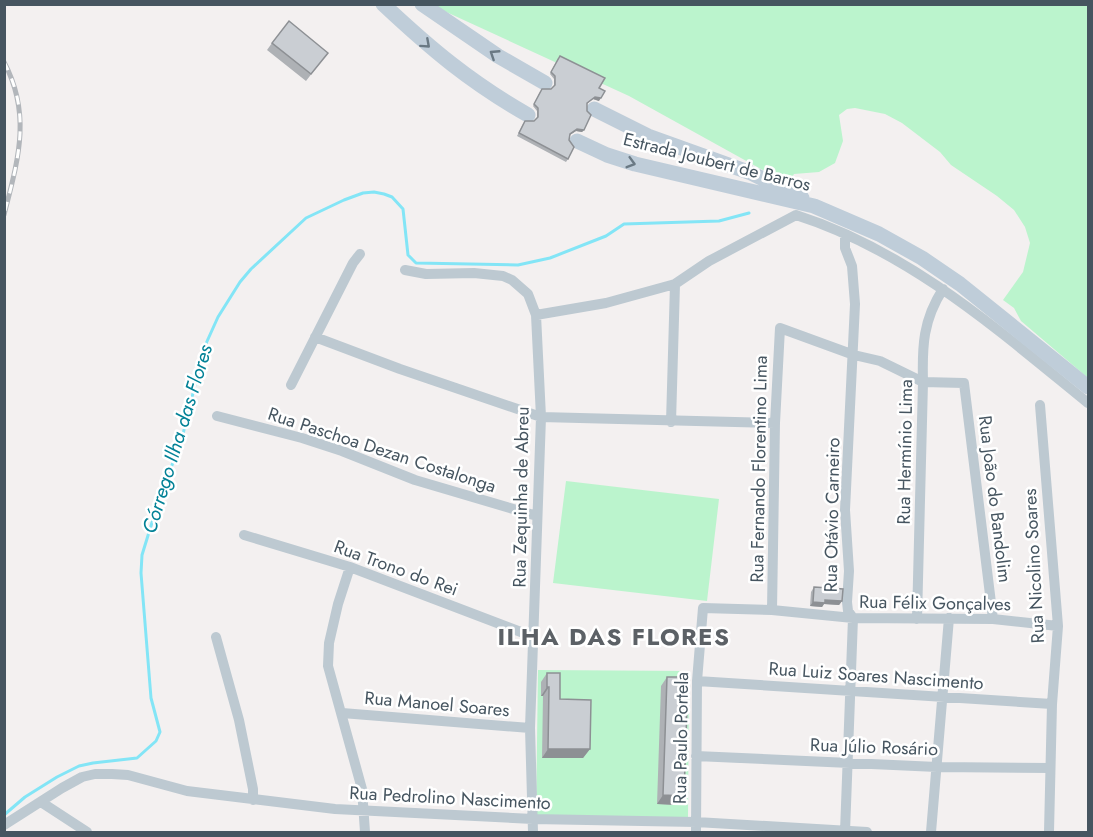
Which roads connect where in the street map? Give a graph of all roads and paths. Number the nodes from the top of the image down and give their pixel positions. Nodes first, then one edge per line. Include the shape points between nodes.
1 (383, 4) edge
2 (422, 4) edge
3 (545, 83) dead end
4 (594, 109) dead end
5 (528, 115) dead end
6 (577, 141) dead end
7 (814, 206) junction
8 (845, 234) junction
9 (360, 254) dead end
10 (405, 270) dead end
11 (675, 284) junction
12 (943, 289) junction
13 (536, 315) junction
14 (315, 337) junction
15 (854, 355) junction
16 (923, 382) junction
17 (291, 385) dead end
18 (1089, 387) edge
19 (1089, 403) edge
20 (1040, 405) dead end
21 (217, 416) dead end
22 (541, 417) junction
23 (671, 422) junction
24 (775, 423) junction
25 (537, 516) junction
26 (244, 535) dead end
27 (350, 567) junction
28 (703, 608) joint
29 (772, 610) junction
30 (853, 618) junction
31 (949, 618) junction
32 (917, 619) junction
33 (993, 619) junction
34 (1058, 626) junction
35 (216, 637) dead end
36 (534, 637) junction
37 (697, 681) junction
38 (851, 691) junction
39 (943, 697) junction
40 (1052, 704) junction
41 (342, 712) junction
42 (530, 728) junction
43 (696, 756) junction
44 (848, 763) junction
45 (937, 767) junction
46 (1050, 768) junction
47 (253, 800) junction
48 (41, 802) junction
49 (365, 810) junction
50 (533, 819) junction
51 (4, 825) edge
52 (696, 827) edge
53 (87, 832) edge
54 (365, 832) edge
55 (533, 832) edge
56 (845, 832) edge
57 (867, 832) edge
58 (931, 832) edge
59 (1049, 832) edge

1 -> 5 main road via 463,74
3 -> 2 main road
4 - 7 main road, Estrada Joubert de Barros via 660,141 768,180
6 -> 7 main road, Estrada Joubert de Barros via 635,164
7 - 18 main road, Estrada Joubert de Barros via 879,234 941,270
8 - 11 street via 796,215 709,261
8 - 12 street
8 - 15 street, Rua Otávio Carneiro via 854,278
9 - 14 street
10 - 13 street, Rua Zequinha de Abreu via 502,276 528,294
11 - 13 street via 606,303
11 - 23 street
12 - 16 street, Rua Hermínio Lima via 926,327
12 - 19 street
13 - 22 street, Rua Zequinha de Abreu
14 - 17 street
14 - 22 street
15 - 16 street via 880,361
15 - 24 street, Rua Fernando Florentino Lima via 780,328
15 - 30 street, Rua Otávio Carneiro via 845,510 847,602
16 - 32 street, Rua Hermínio Lima
16 - 33 street, Rua João do Bandolim via 964,383
20 - 34 street, Rua Nicolino Soares
21 - 25 street, Rua Paschoa Dezan Costalonga via 302,438 415,480
22 - 23 street
22 - 25 street, Rua Zequinha de Abreu
23 - 24 street
24 - 29 street, Rua Fernando Florentino Lima
25 - 36 street, Rua Zequinha de Abreu
26 - 27 street, Rua Trono do Rei
27 - 36 street, Rua Trono do Rei
27 - 41 street via 329,643 328,666
28 - 29 street, Rua Félix Gonçalves
28 - 37 street, Rua Paulo Portela
29 - 30 street, Rua Félix Gonçalves
30 - 32 street, Rua Félix Gonçalves
30 - 38 street, Rua Otávio Carneiro
31 - 32 street, Rua Félix Gonçalves
31 - 33 street, Rua Félix Gonçalves
31 - 39 street
33 - 34 street, Rua Félix Gonçalves
34 - 40 street, Rua Nicolino Soares
35 - 47 street via 239,720
36 - 42 street, Rua Zequinha de Abreu
37 - 38 street, Rua Luiz Soares Nascimento
37 - 43 street, Rua Paulo Portela
38 - 39 street, Rua Luiz Soares Nascimento
38 - 44 street, Rua Otávio Carneiro
39 - 40 street, Rua Luiz Soares Nascimento
39 - 45 street
40 - 46 street, Rua Nicolino Soares
41 - 42 street, Rua Manoel Soares
41 - 49 street
42 - 50 street, Rua Zequinha de Abreu
43 - 44 street, Rua Júlio Rosário
43 - 52 street, Rua Paulo Portela
44 - 45 street, Rua Júlio Rosário
44 - 56 street, Rua Otávio Carneiro
45 - 46 street, Rua Júlio Rosário
45 - 58 street
46 - 59 street, Rua Nicolino Soares
47 - 48 street, Rua Pedrolino Nascimento via 187,791 128,775 95,774 82,777
47 - 49 street, Rua Pedrolino Nascimento
48 - 51 street, Rua Pedrolino Nascimento
48 - 53 street
49 - 50 street, Rua Pedrolino Nascimento
49 - 54 street
50 - 52 street, Rua Pedrolino Nascimento
50 - 55 street, Rua Zequinha de Abreu
52 - 56 street, Rua Pedrolino Nascimento
56 - 57 street, Rua Pedrolino Nascimento

